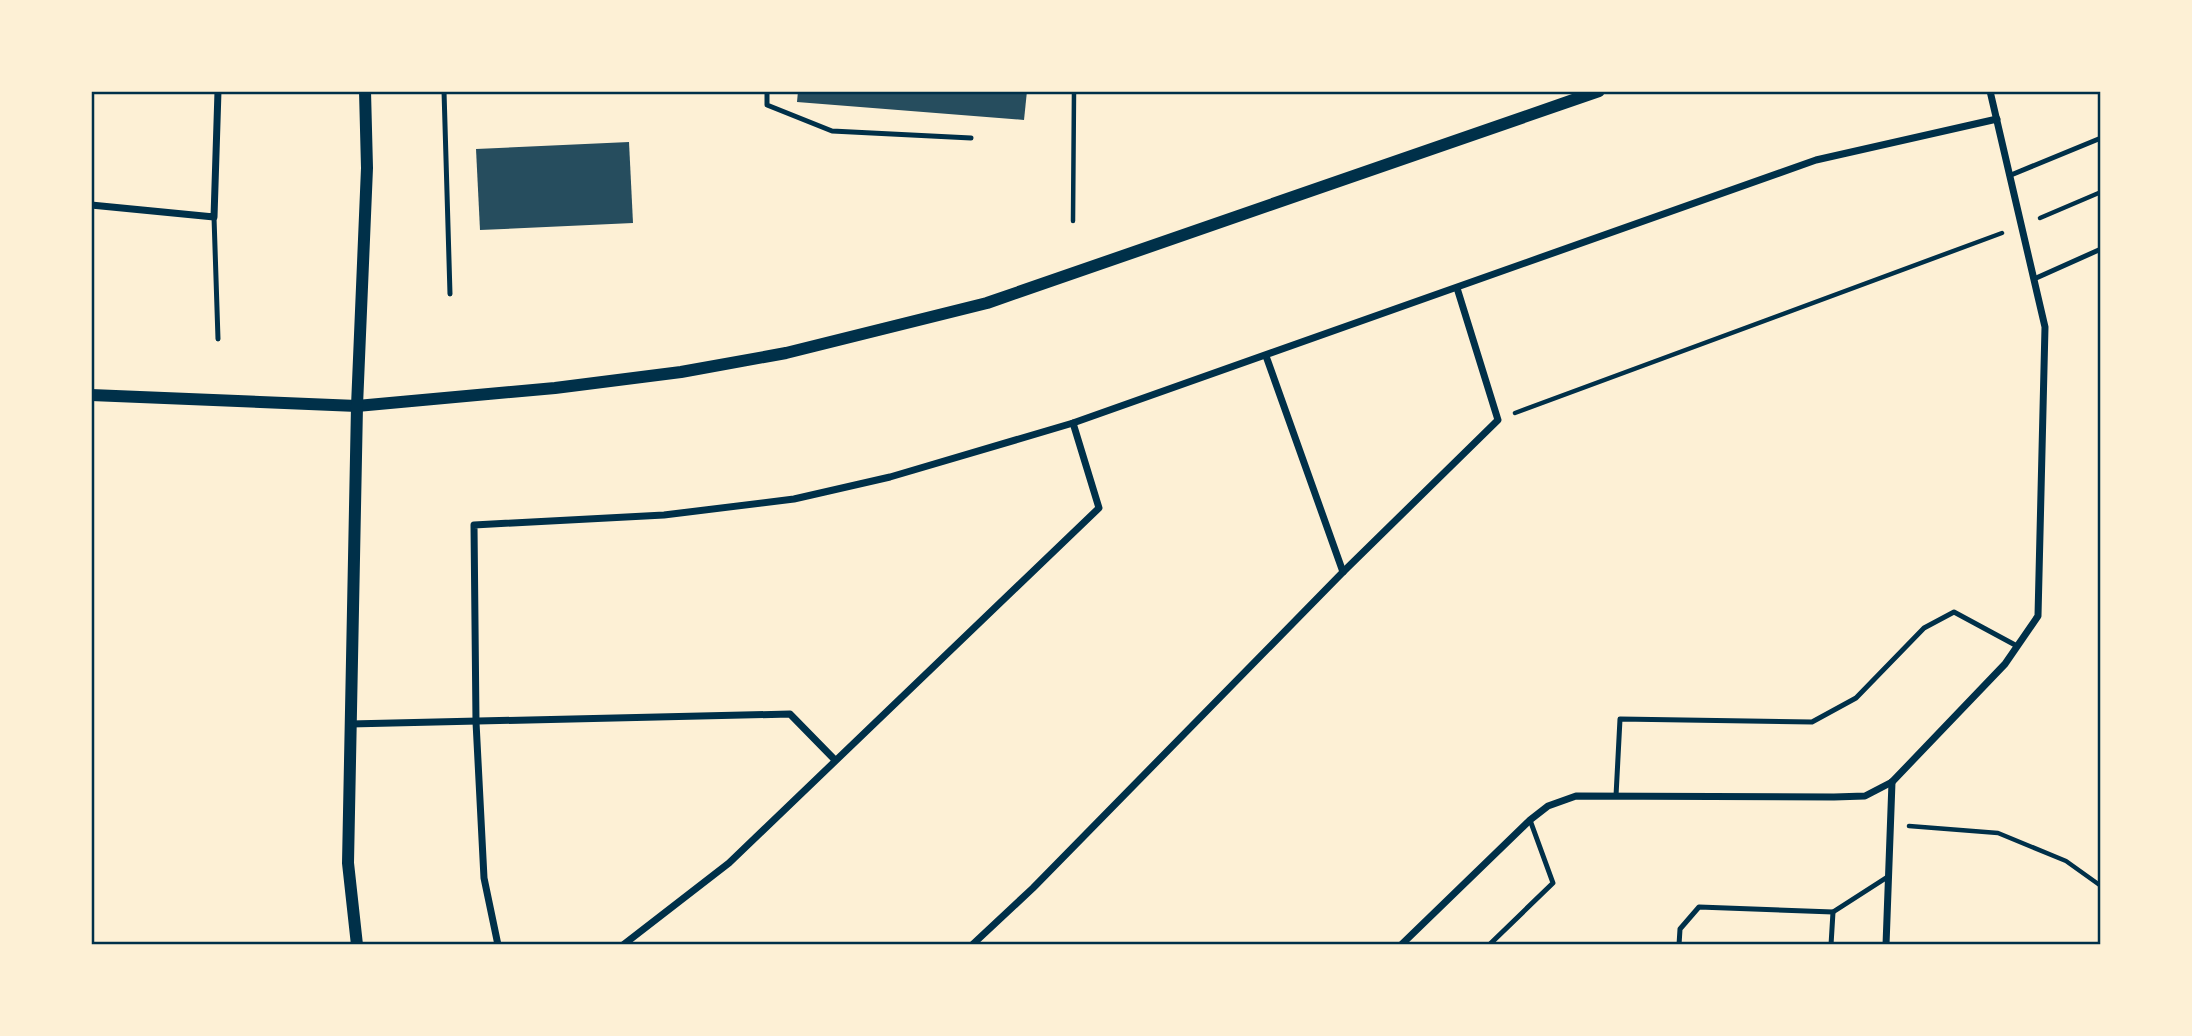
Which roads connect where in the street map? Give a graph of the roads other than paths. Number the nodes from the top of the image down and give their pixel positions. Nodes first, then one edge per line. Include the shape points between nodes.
1 (218, 91) edge
2 (365, 91) edge
3 (767, 91) edge
4 (1599, 91) edge
5 (1990, 91) edge
6 (447, 92) edge
7 (1997, 119) junction
8 (971, 138) dead end
9 (2101, 138) edge
10 (2011, 175) junction
11 (91, 205) edge
12 (214, 217) junction
13 (2101, 249) edge
14 (2034, 279) junction
15 (1457, 288) junction
16 (450, 294) dead end
17 (218, 339) dead end
18 (1266, 356) junction
19 (91, 395) edge
20 (356, 406) junction
21 (1073, 423) junction
22 (1343, 572) junction
23 (2017, 646) junction
24 (476, 722) junction
25 (349, 724) junction
26 (835, 760) junction
27 (1892, 782) junction
28 (1616, 796) junction
29 (1530, 820) junction
30 (1889, 876) junction
31 (1833, 912) junction
32 (358, 945) edge
33 (498, 945) edge
34 (623, 945) edge
35 (972, 945) edge
36 (1401, 945) edge
37 (1489, 945) edge
38 (1679, 945) edge
39 (1831, 945) edge
40 (1886, 945) edge

1 - 12 street
2 - 20 street via 367,168
3 - 8 lane via 767,106 832,131
4 - 20 street via 974,307 786,353 681,372
5 - 7 street
6 - 16 lane
7 - 10 street
7 - 15 street via 1816,160
9 - 10 lane
10 - 14 street
11 - 12 street
12 - 17 lane
13 - 14 lane
14 - 23 street via 2045,327 2038,616
15 - 18 street
15 - 22 street via 1497,420
18 - 21 street
18 - 22 street
19 - 20 street
20 - 25 street
21 - 24 street via 890,477 794,499 664,515 474,525
21 - 26 street via 1099,508
22 - 35 street
23 - 27 street
23 - 28 lane via 1954,612 1924,628 1856,698 1812,722 1620,719
24 - 25 street
24 - 26 street via 790,714
24 - 33 street via 484,878
25 - 32 street via 348,863
26 - 34 street via 729,863
27 - 28 street via 1865,796
27 - 30 street
28 - 29 street via 1576,796 1548,806
29 - 36 street
29 - 37 lane via 1553,883
30 - 31 lane
30 - 40 street
31 - 38 lane via 1699,908 1680,929
31 - 39 lane

